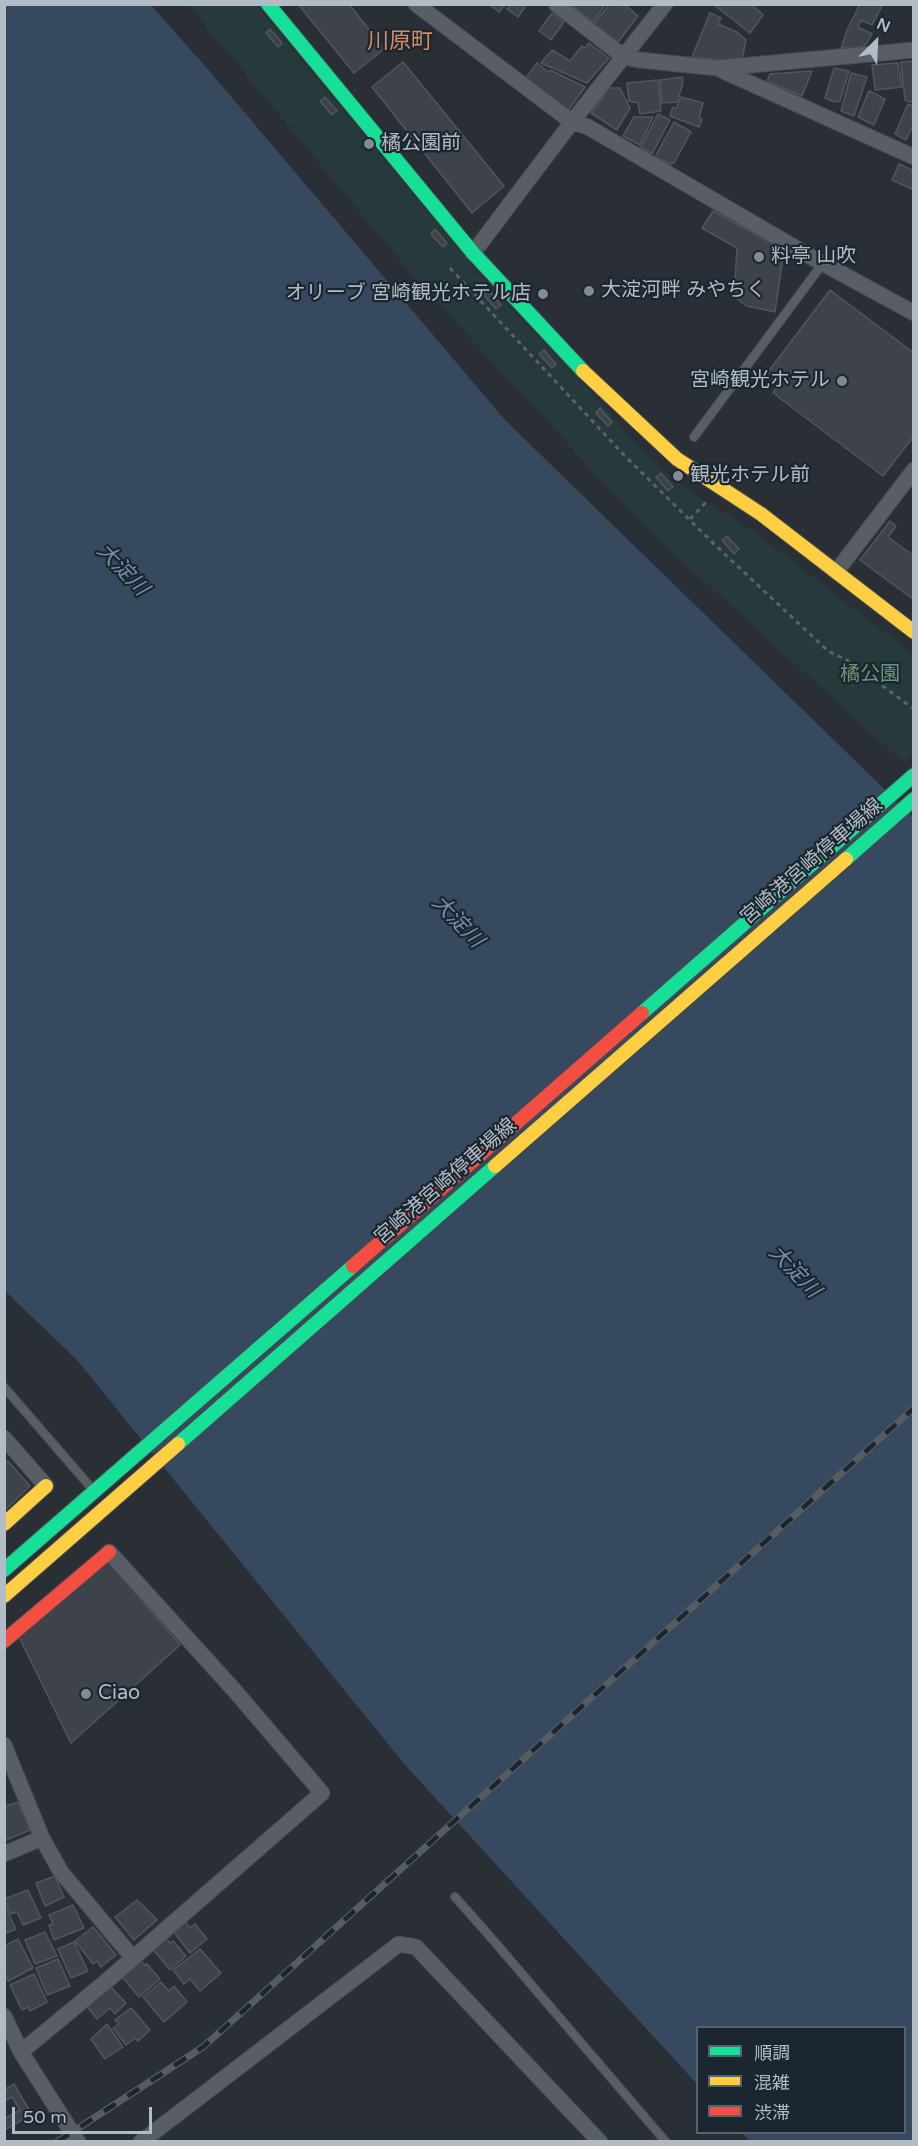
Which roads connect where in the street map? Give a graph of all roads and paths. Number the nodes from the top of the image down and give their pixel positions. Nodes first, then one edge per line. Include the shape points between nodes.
1 (268, 4) edge
2 (416, 4) edge
3 (556, 4) edge
4 (665, 4) edge
5 (914, 50) edge
6 (624, 57) junction
7 (718, 68) junction
8 (572, 122) junction
9 (914, 157) edge
10 (473, 253) junction
11 (823, 263) junction
12 (450, 268) dead end
13 (914, 313) edge
14 (694, 437) dead end
15 (914, 470) edge
16 (709, 498) dead end
17 (690, 519) junction
18 (836, 572) junction
19 (914, 632) edge
20 (914, 709) edge
21 (914, 775) edge
22 (914, 798) edge
23 (4, 1387) edge
24 (4, 1438) edge
25 (46, 1486) joint
26 (94, 1491) junction
27 (4, 1524) edge
28 (109, 1552) joint
29 (4, 1570) edge
30 (4, 1596) edge
31 (4, 1641) edge
32 (4, 1745) edge
33 (42, 1838) junction
34 (4, 1854) edge
35 (455, 1897) dead end
36 (134, 1958) junction
37 (5, 2019) edge
38 (21, 2052) junction
39 (78, 2142) edge
40 (141, 2142) edge
41 (600, 2142) edge
42 (666, 2142) edge

1 - 10 main road
2 - 8 street
3 - 6 street
4 - 6 street
5 - 7 street
6 - 7 street
6 - 8 street
7 - 9 street
8 - 10 street
8 - 11 street via 588,127
10 - 18 main road via 594,382 677,459 761,514
11 - 13 street
11 - 14 lane
12 - 17 path via 623,454
15 - 18 street
16 - 17 path
17 - 20 path via 828,651
18 - 19 main road
21 - 26 main road, 宮崎港宮崎停車場線
22 - 30 main road, 宮崎港宮崎停車場線
23 - 26 lane
24 - 25 street
25 - 27 main road
26 - 29 main road, 宮崎港宮崎停車場線
28 - 31 main road
28 - 36 street via 322,1793
32 - 33 street
33 - 34 street
33 - 36 street via 61,1872
35 - 42 lane
36 - 38 street
37 - 38 street
38 - 39 street
40 - 41 street via 399,1944 416,1947

